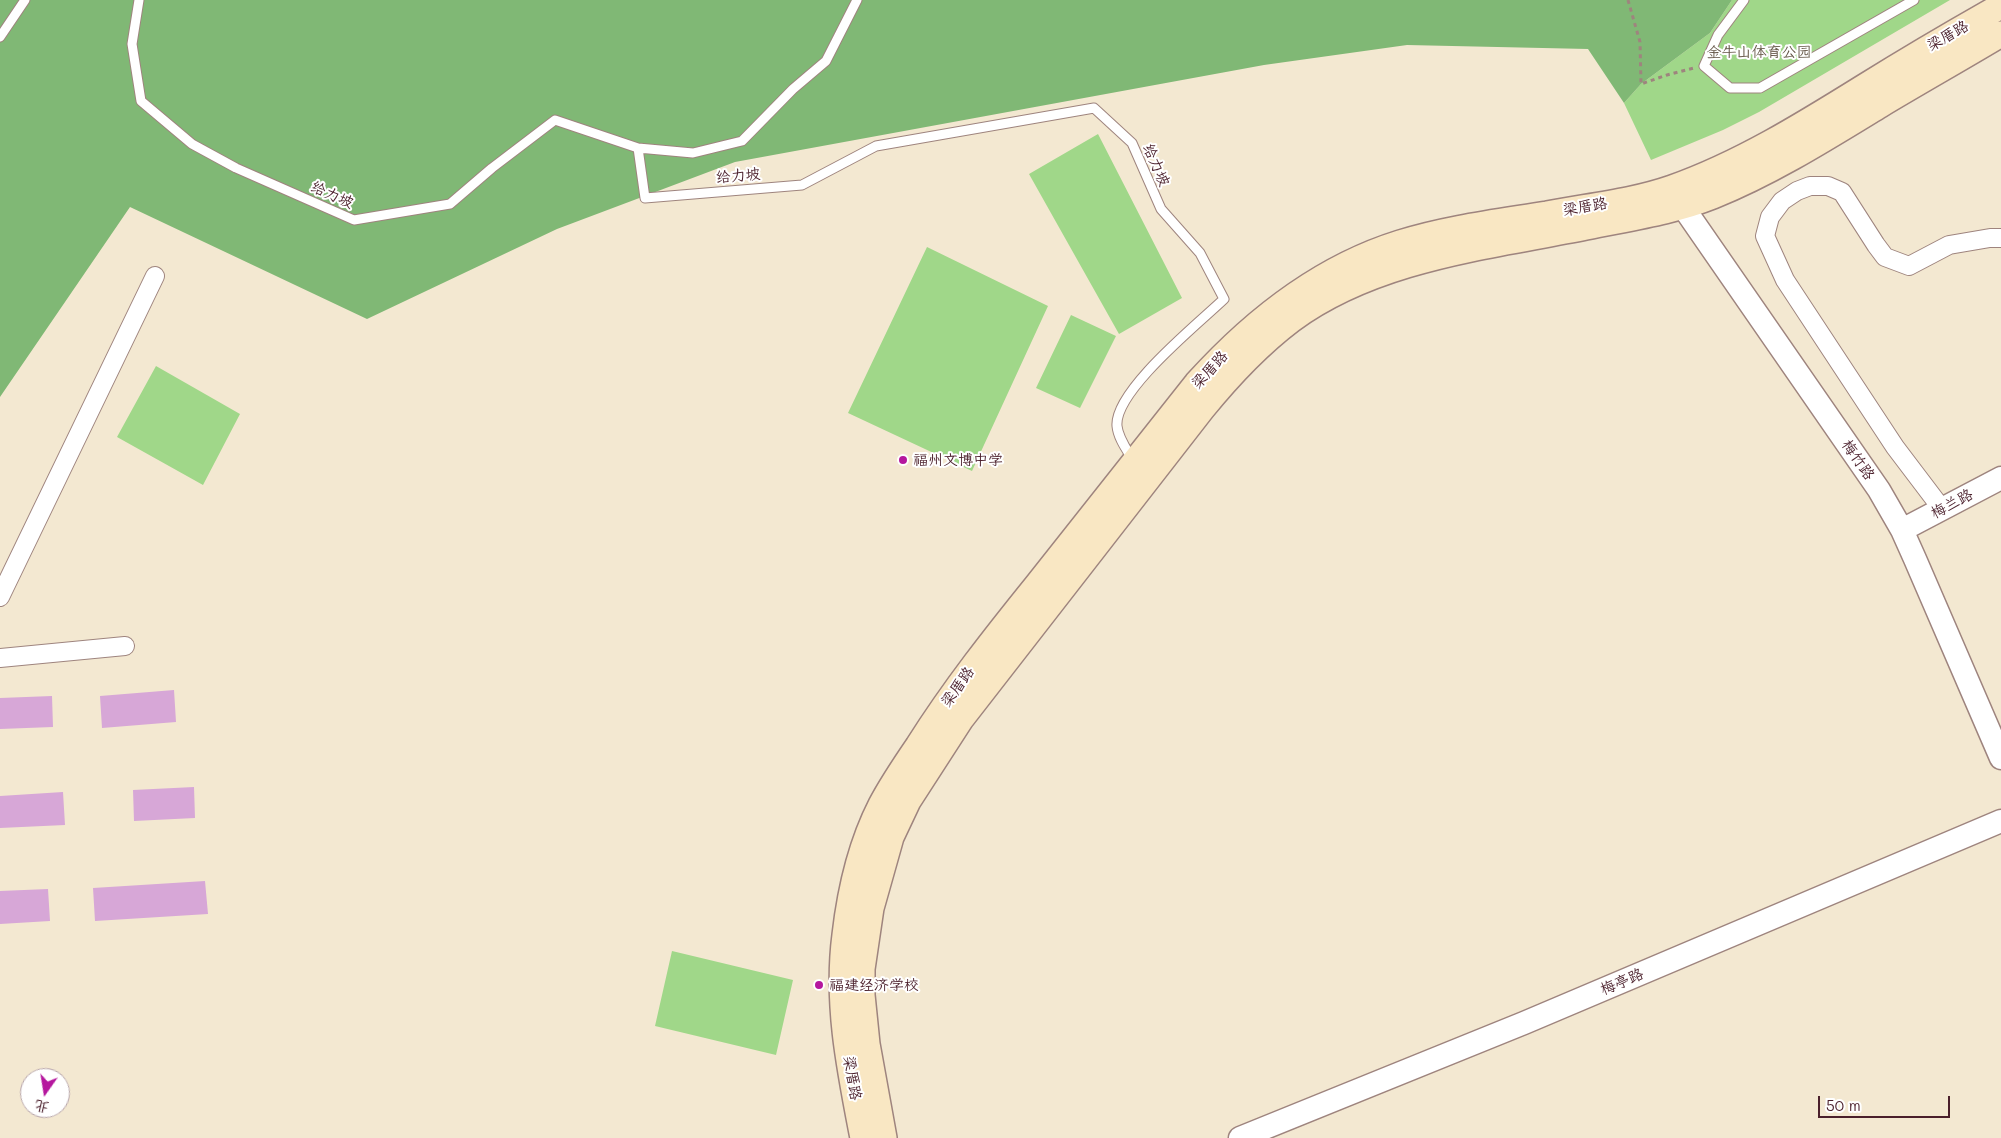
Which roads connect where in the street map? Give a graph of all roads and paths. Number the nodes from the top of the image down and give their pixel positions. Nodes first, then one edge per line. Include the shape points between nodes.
1 (25, 0) edge
2 (139, 0) edge
3 (857, 0) edge
4 (1628, 0) edge
5 (1744, 0) edge
6 (1914, 0) edge
7 (2001, 6) edge
8 (2001, 34) edge
9 (0, 37) edge
10 (1704, 66) junction
11 (638, 148) junction
12 (1676, 197) junction
13 (2001, 238) edge
14 (155, 276) dead end
15 (1135, 462) junction
16 (2001, 478) edge
17 (1942, 509) junction
18 (1902, 530) junction
19 (0, 597) edge
20 (124, 646) dead end
21 (0, 658) edge
22 (2001, 758) edge
23 (2001, 821) edge
24 (863, 1138) edge
25 (884, 1138) edge
26 (1240, 1138) edge

1 - 9 lane
2 - 11 lane, 给力坡 via 132,44 141,101 192,144 236,168 354,220 450,204 555,120
3 - 11 lane via 826,60 792,89 742,141 693,153
4 - 10 path via 1640,42 1641,84
5 - 10 lane via 1718,35
6 - 10 lane via 1760,88 1730,88
7 - 12 main road, 梁厝路
8 - 12 main road, 梁厝路 via 1796,155 1714,195
11 - 15 lane, 给力坡 via 645,198 802,184 876,146 1094,108 1132,143 1161,209 1200,253 1224,299 1150,368 1121,408 1116,424 1118,432
12 - 15 main road, 梁厝路 via 1634,198 1426,236 1349,263 1302,290 1228,350 1197,383
12 - 18 street, 梅竹路 via 1879,490
12 - 25 main road, 梁厝路 via 1391,270 1334,295 1292,320 1217,391 961,719 899,818 871,908 862,969 867,1044
13 - 17 street via 1949,245 1909,266 1886,257 1842,192 1828,186 1810,186 1782,201 1770,217 1765,236 1785,280 1895,446
14 - 19 street
15 - 24 main road, 梁厝路 via 966,674 905,765 873,824 850,904 843,960 844,1028
16 - 17 street, 梅兰路
17 - 18 street, 梅兰路
18 - 22 street, 梅竹路
20 - 21 street
23 - 26 street, 梅亭路 via 1524,1023

